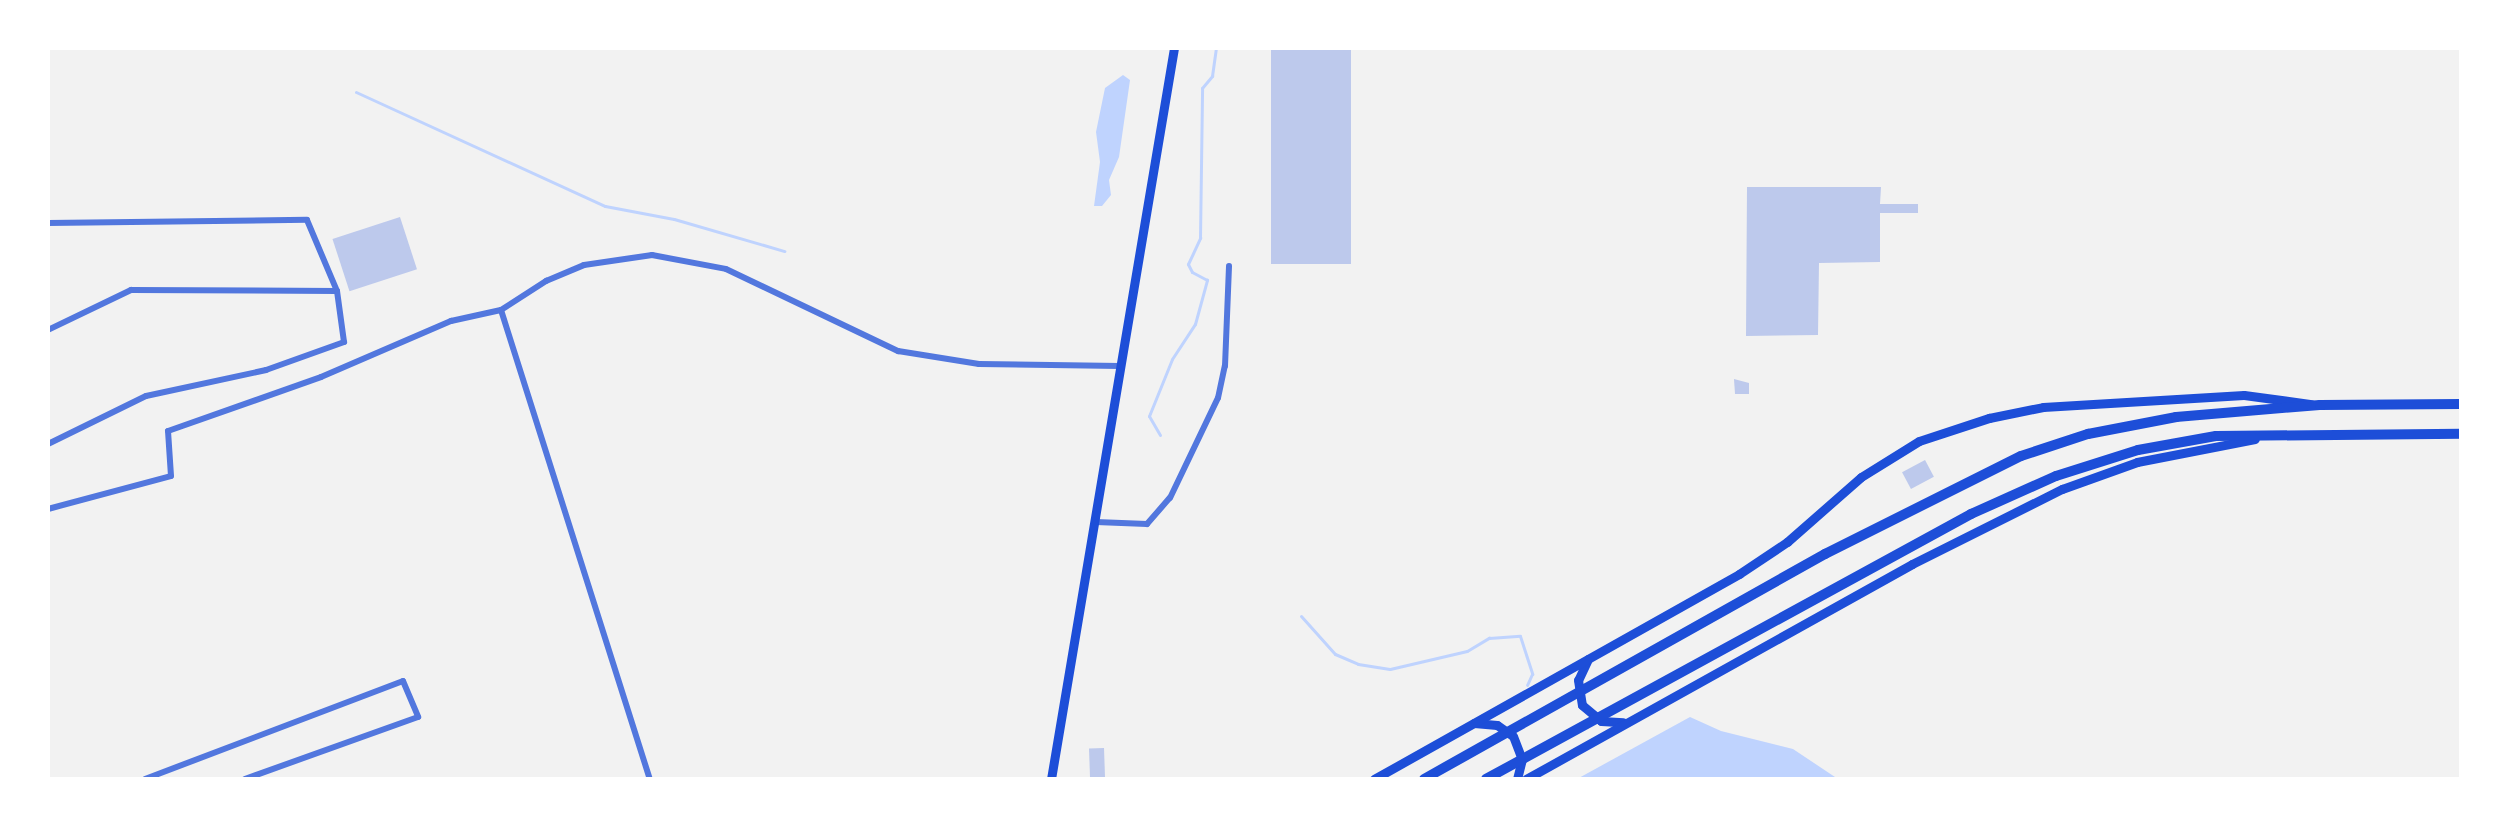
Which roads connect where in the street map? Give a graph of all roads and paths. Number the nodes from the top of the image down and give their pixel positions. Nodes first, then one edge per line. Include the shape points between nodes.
1 (1174, 48) edge
2 (48, 223) edge
3 (1229, 266) dead end
4 (337, 291) junction
5 (501, 310) junction
6 (48, 330) edge
7 (1120, 366) junction
8 (2461, 404) edge
9 (2320, 405) junction
10 (2282, 433) junction
11 (2461, 434) edge
12 (48, 444) edge
13 (48, 509) edge
14 (1096, 522) junction
15 (1590, 656) junction
16 (1628, 722) junction
17 (1471, 724) junction
18 (1428, 777) edge
19 (145, 779) edge
20 (245, 779) edge
21 (650, 779) edge
22 (1051, 779) edge
23 (1374, 779) edge
24 (1486, 779) edge
25 (1517, 779) edge
26 (1526, 779) edge

1 - 7 main road
2 - 4 street via 307,220
3 - 14 street via 1225,366 1218,398 1170,498 1147,524
4 - 6 street via 131,290
4 - 12 street via 344,342 266,370 146,396
5 - 7 street via 546,281 584,265 652,255 726,269 898,351 979,364
5 - 13 street via 451,321 321,377 168,431 171,476
5 - 21 street
7 - 14 main road
8 - 9 highway
9 - 15 main road via 2210,395 2043,407 1956,427 1889,458 1762,559
9 - 18 highway via 2163,419 2021,456 1914,506
10 - 11 highway
10 - 16 main road via 2137,462 2062,489 1977,529
10 - 24 highway via 2149,447 2014,493
14 - 22 main road
15 - 16 main road via 1578,680 1582,705 1601,721
15 - 17 main road
16 - 26 main road
17 - 23 main road
17 - 25 main road via 1491,723 1513,736 1522,759
19 - 20 street via 403,681 418,717

